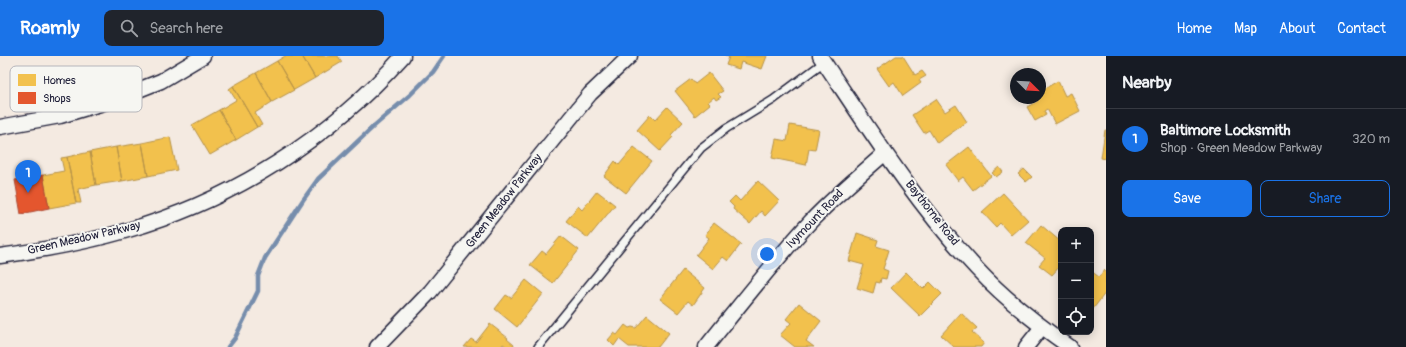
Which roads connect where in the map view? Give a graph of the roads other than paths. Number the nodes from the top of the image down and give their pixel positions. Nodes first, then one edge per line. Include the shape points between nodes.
1 (203, 56) edge
2 (403, 56) edge
3 (630, 56) edge
4 (822, 59) edge
5 (142, 89) edge
6 (73, 112) edge
7 (0, 127) edge
8 (885, 153) junction
9 (0, 256) edge
10 (1042, 327) junction
11 (378, 347) edge
12 (538, 347) edge
13 (706, 347) edge
14 (1026, 347) edge
15 (1070, 347) edge

1 - 5 street via 160,82
2 - 9 street, Green Meadow Parkway via 370,91 310,140 274,165 220,194 190,208 128,230 63,246
3 - 11 street, Green Meadow Parkway via 590,94 430,292
4 - 8 street, Baythorne Road
4 - 12 lane via 773,100 700,148
6 - 7 street
8 - 10 street, Baythorne Road via 977,269
8 - 13 street, Ivymount Road via 812,220
10 - 14 street
10 - 15 street, Baythorne Road

